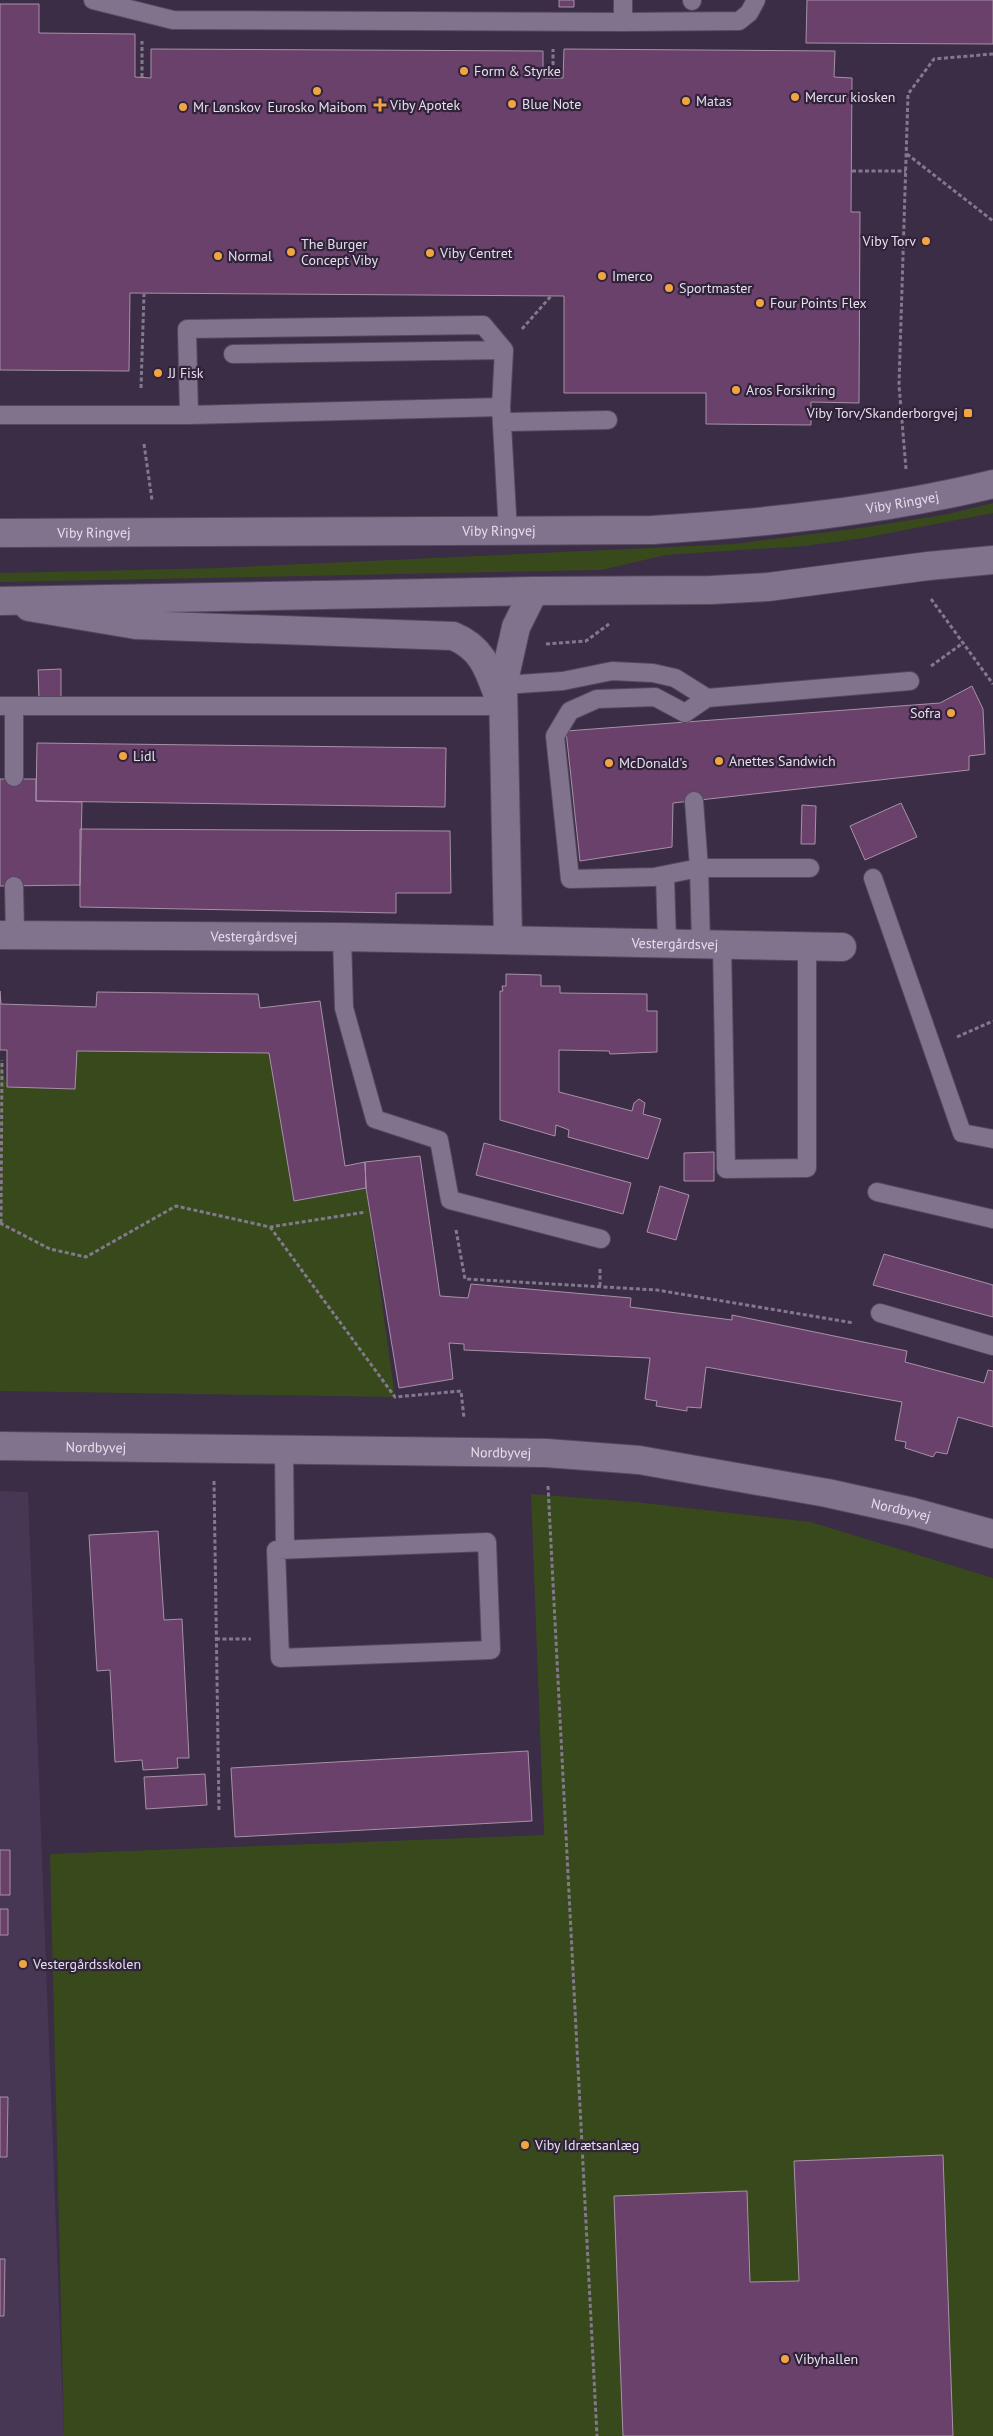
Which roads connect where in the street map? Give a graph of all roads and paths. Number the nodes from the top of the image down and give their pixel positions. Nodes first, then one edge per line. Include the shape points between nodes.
1 (93, 0) edge
2 (623, 0) edge
3 (756, 0) edge
4 (142, 12) junction
5 (623, 22) junction
6 (993, 54) edge
7 (142, 77) dead end
8 (906, 154) junction
9 (852, 171) dead end
10 (906, 171) junction
11 (993, 221) edge
12 (144, 294) dead end
13 (552, 296) dead end
14 (504, 350) junction
15 (233, 354) dead end
16 (502, 414) junction
17 (0, 415) edge
18 (141, 415) junction
19 (189, 415) junction
20 (608, 420) dead end
21 (993, 484) edge
22 (908, 502) junction
23 (156, 532) junction
24 (508, 532) junction
25 (0, 533) edge
26 (993, 541) edge
27 (993, 560) edge
28 (918, 567) junction
29 (534, 591) junction
30 (654, 592) junction
31 (0, 602) edge
32 (963, 643) junction
33 (510, 648) junction
34 (910, 681) joint
35 (993, 684) edge
36 (503, 696) junction
37 (707, 698) junction
38 (7, 706) edge
39 (14, 777) dead end
40 (694, 801) dead end
41 (700, 868) junction
42 (810, 868) dead end
43 (665, 875) junction
44 (874, 878) dead end
45 (14, 886) dead end
46 (8, 935) edge
47 (342, 937) junction
48 (508, 939) junction
49 (667, 942) junction
50 (712, 943) junction
51 (807, 946) junction
52 (842, 947) dead end
53 (993, 1021) edge
54 (933, 1048) junction
55 (2, 1060) dead end
56 (993, 1138) edge
57 (877, 1192) dead end
58 (450, 1200) junction
59 (366, 1212) dead end
60 (993, 1219) edge
61 (1, 1223) edge
62 (270, 1227) junction
63 (601, 1239) dead end
64 (880, 1313) joint
65 (993, 1346) edge
66 (0, 1446) edge
67 (213, 1448) junction
68 (284, 1448) junction
69 (468, 1452) junction
70 (546, 1453) junction
71 (993, 1534) edge
72 (285, 1549) junction
73 (280, 1638) junction
74 (216, 1639) junction
75 (218, 1811) dead end
76 (598, 2436) edge

1 - 4 lane
2 - 5 lane
3 - 5 lane via 749,13 739,21
4 - 5 lane via 173,20
4 - 7 path
6 - 8 path via 934,59 908,94
8 - 10 path
8 - 11 path
9 - 10 path
10 - 22 path via 899,386
12 - 18 path
13 - 14 path
14 - 15 lane
14 - 16 lane
14 - 19 lane via 483,324 187,329
16 - 19 lane
16 - 20 lane
16 - 24 lane
17 - 18 lane
18 - 19 lane
18 - 23 path
21 - 22 street, Viby Ringvej
22 - 24 street, Viby Ringvej via 754,523 652,530
23 - 24 street, Viby Ringvej
23 - 25 street, Viby Ringvej
26 - 28 street
27 - 28 street
28 - 30 street via 768,587
28 - 32 path
29 - 30 street
29 - 31 street
29 - 33 street via 516,627
30 - 33 path via 586,640
31 - 36 street via 136,625 454,636 475,648
32 - 34 path
32 - 35 path
33 - 36 street
34 - 37 lane
36 - 37 lane via 612,671 653,673 675,678
36 - 38 lane
36 - 48 street
37 - 43 lane via 685,717 655,697 597,699 570,710 554,736 570,879
38 - 39 lane
40 - 41 lane
41 - 42 lane
41 - 43 lane
41 - 50 lane
43 - 49 lane
44 - 54 lane
45 - 46 lane
46 - 47 street, Vestergårdsvej
47 - 48 street, Vestergårdsvej
47 - 58 lane via 344,1008 376,1119 439,1140
48 - 49 street, Vestergårdsvej
49 - 50 street, Vestergårdsvej
50 - 51 street, Vestergårdsvej
50 - 51 lane via 726,1169 807,1168
51 - 52 street, Vestergårdsvej
53 - 54 path
54 - 56 lane via 962,1133
55 - 61 path
57 - 60 lane
58 - 63 lane
58 - 64 path via 465,1278 657,1290 862,1324
59 - 62 path
61 - 62 path via 50,1249 86,1257 176,1206
62 - 69 path via 396,1397 462,1391
64 - 65 lane
66 - 67 street, Nordbyvej
67 - 68 street, Nordbyvej
67 - 74 path
68 - 69 street, Nordbyvej
68 - 72 lane
69 - 70 street, Nordbyvej
70 - 71 street, Nordbyvej via 639,1460 764,1482 912,1512
70 - 76 path
72 - 73 lane via 276,1550
72 - 73 lane via 487,1542 491,1650 280,1658
73 - 74 path
74 - 75 path

